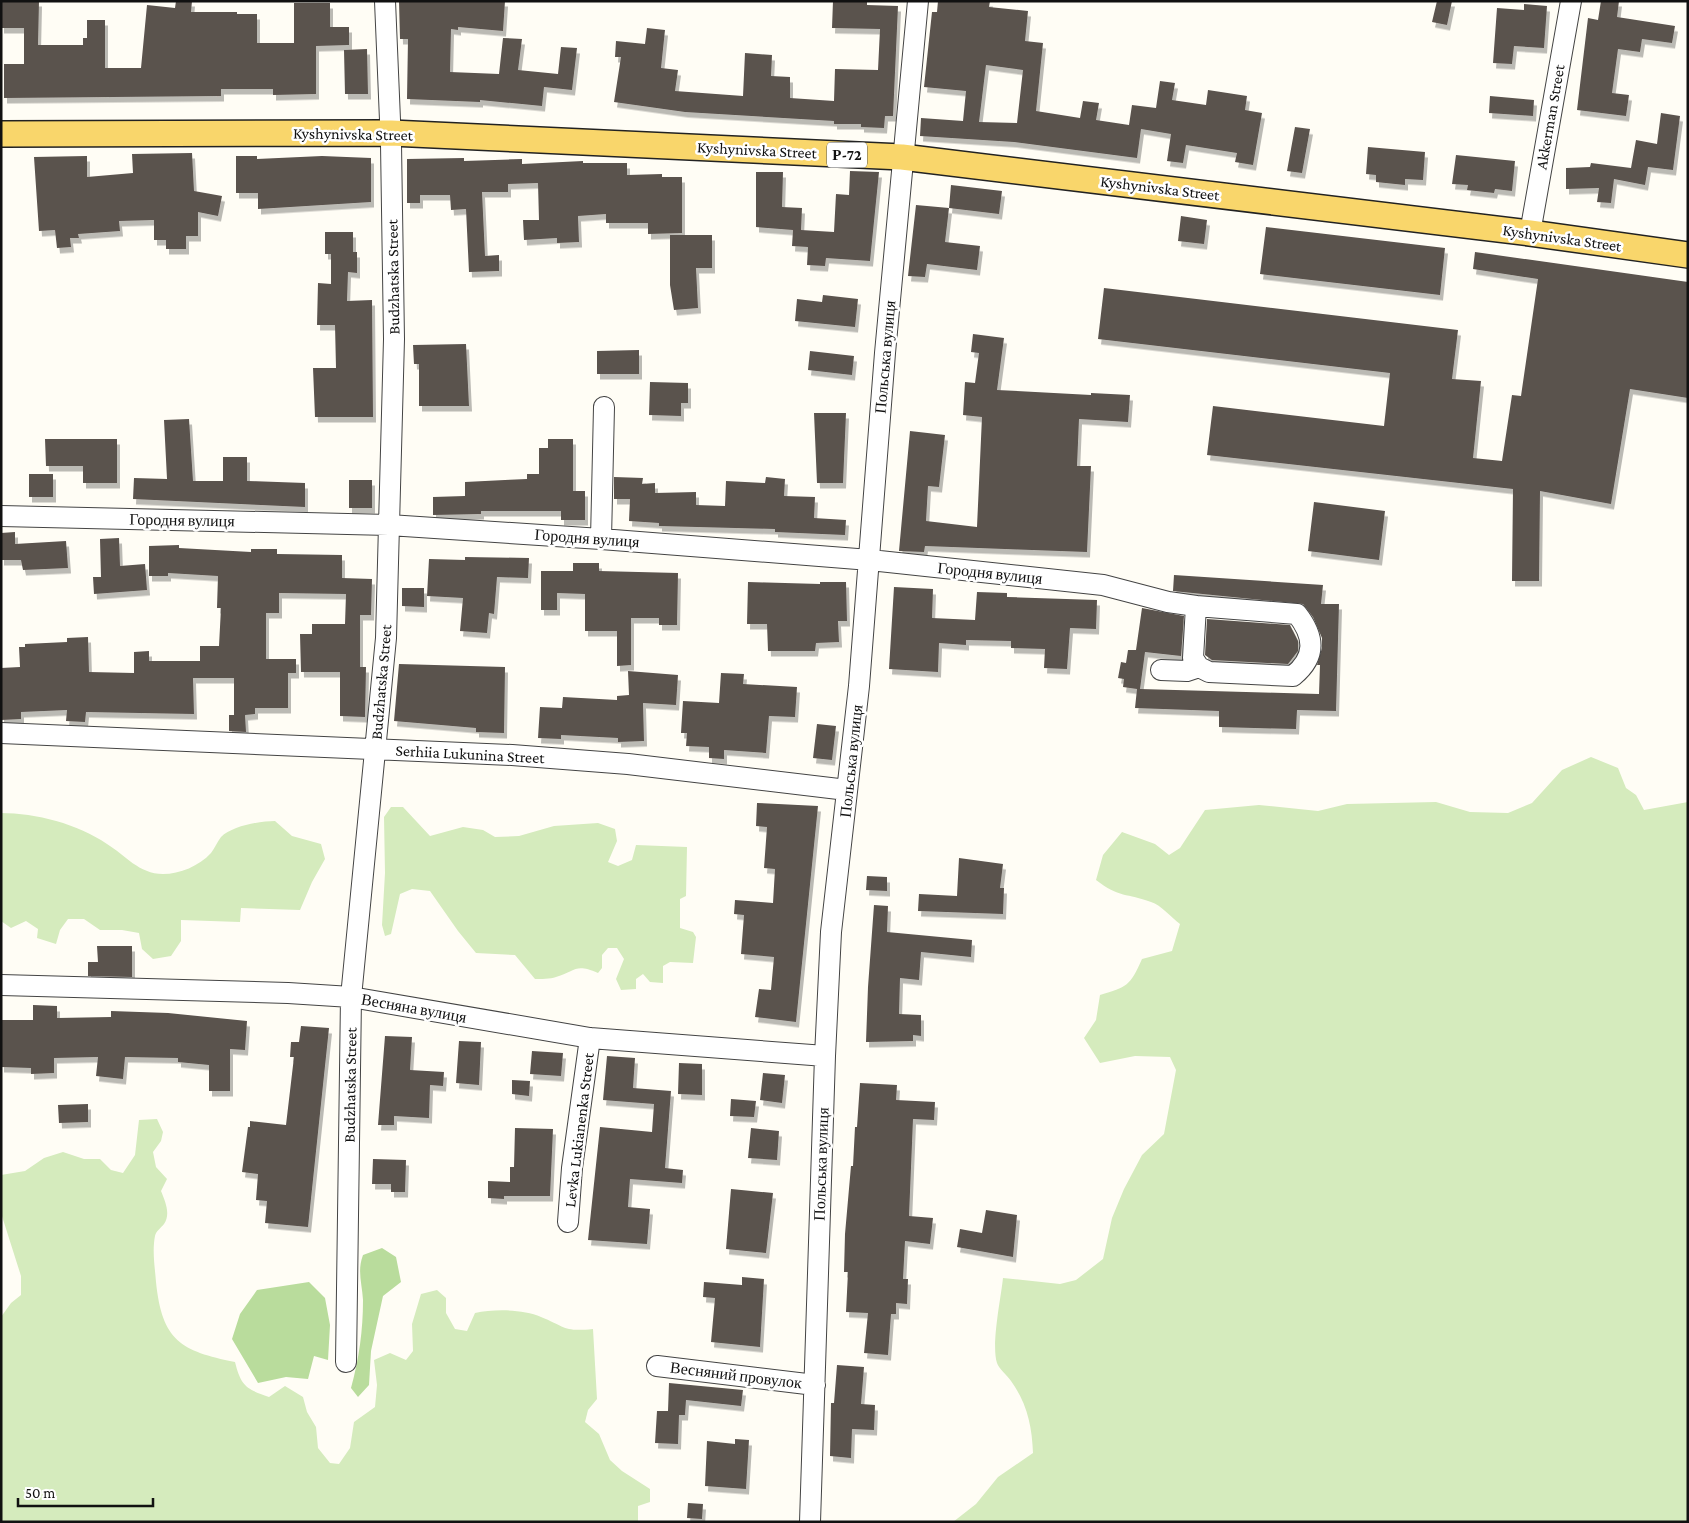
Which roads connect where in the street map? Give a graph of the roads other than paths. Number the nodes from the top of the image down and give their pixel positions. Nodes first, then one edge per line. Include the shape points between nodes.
1 (385, 1) edge
2 (918, 1) edge
3 (1571, 1) edge
4 (391, 133) junction
5 (1, 134) edge
6 (902, 157) junction
7 (1530, 232) junction
8 (1688, 255) edge
9 (604, 407) dead end
10 (1, 516) edge
11 (389, 525) junction
12 (601, 539) junction
13 (870, 560) junction
14 (1196, 606) junction
15 (1199, 667) junction
16 (1162, 670) dead end
17 (1, 733) edge
18 (375, 750) junction
19 (847, 790) junction
20 (1, 984) edge
21 (351, 997) junction
22 (590, 1038) junction
23 (825, 1056) junction
24 (568, 1222) dead end
25 (346, 1362) dead end
26 (657, 1366) dead end
27 (815, 1385) junction
28 (810, 1522) edge

1 - 4 street, Budzhatska Street
2 - 6 street, Польська вулиця
3 - 7 street, Akkerman Street
4 - 5 main road, Kyshynivska Street / Р-72
4 - 6 main road, Kyshynivska Street / Р-72
4 - 11 street, Budzhatska Street via 394,339
6 - 7 main road, Kyshynivska Street / Р-72
6 - 13 street, Польська вулиця
7 - 8 main road, Kyshynivska Street / Р-72
9 - 12 street
10 - 11 street, Городня вулиця
11 - 12 street, Городня вулиця
11 - 18 street, Budzhatska Street via 386,638
12 - 13 street, Городня вулиця
13 - 14 street, Городня вулиця via 1103,585
13 - 19 street, Польська вулиця
14 - 15 street via 1193,658
14 - 15 street, Городня вулиця via 1297,614 1307,627 1312,646 1304,667 1293,676 1209,672
15 - 16 street via 1187,672
17 - 18 street, Serhiia Lukunina Street
18 - 19 street, Serhiia Lukunina Street via 512,755 628,764
18 - 21 street, Budzhatska Street
19 - 23 street, Польська вулиця via 831,932
20 - 21 street, Весняна вулиця
21 - 22 street, Весняна вулиця
21 - 25 street, Budzhatska Street
22 - 23 street, Весняна вулиця
22 - 24 street, Levka Lukianenka Street
23 - 27 street, Польська вулиця
26 - 27 street, Весняний провулок
27 - 28 street, Польська вулиця

